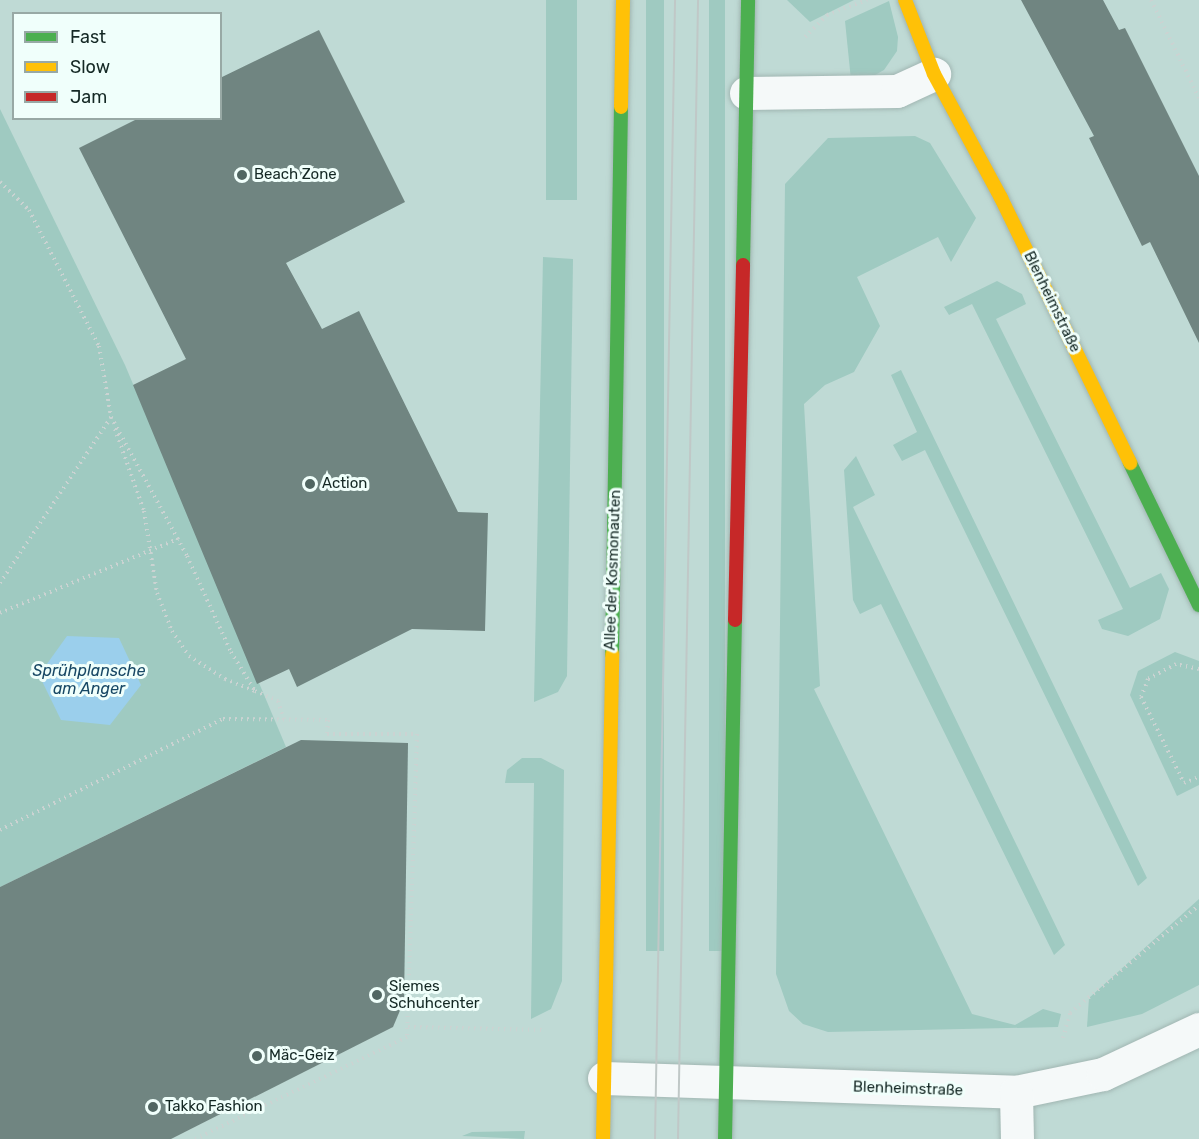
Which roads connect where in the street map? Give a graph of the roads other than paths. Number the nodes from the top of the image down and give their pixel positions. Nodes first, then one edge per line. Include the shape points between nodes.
1 (623, 0) edge
2 (748, 0) edge
3 (904, 0) edge
4 (934, 74) junction
5 (746, 93) junction
6 (1199, 605) edge
7 (1199, 1029) edge
8 (604, 1078) junction
9 (724, 1081) junction
10 (1016, 1092) junction
11 (603, 1139) edge
12 (725, 1139) edge
13 (1017, 1139) edge

1 - 8 main road, Allee der Kosmonauten
2 - 5 main road
3 - 4 main road, Blenheimstraße
4 - 5 street via 897,92
4 - 6 main road, Blenheimstraße via 1001,198
5 - 9 main road
7 - 10 street, Blenheimstraße via 1103,1074
8 - 9 street, Blenheimstraße
8 - 11 main road, Allee der Kosmonauten
9 - 10 street, Blenheimstraße
9 - 12 main road
10 - 13 street

